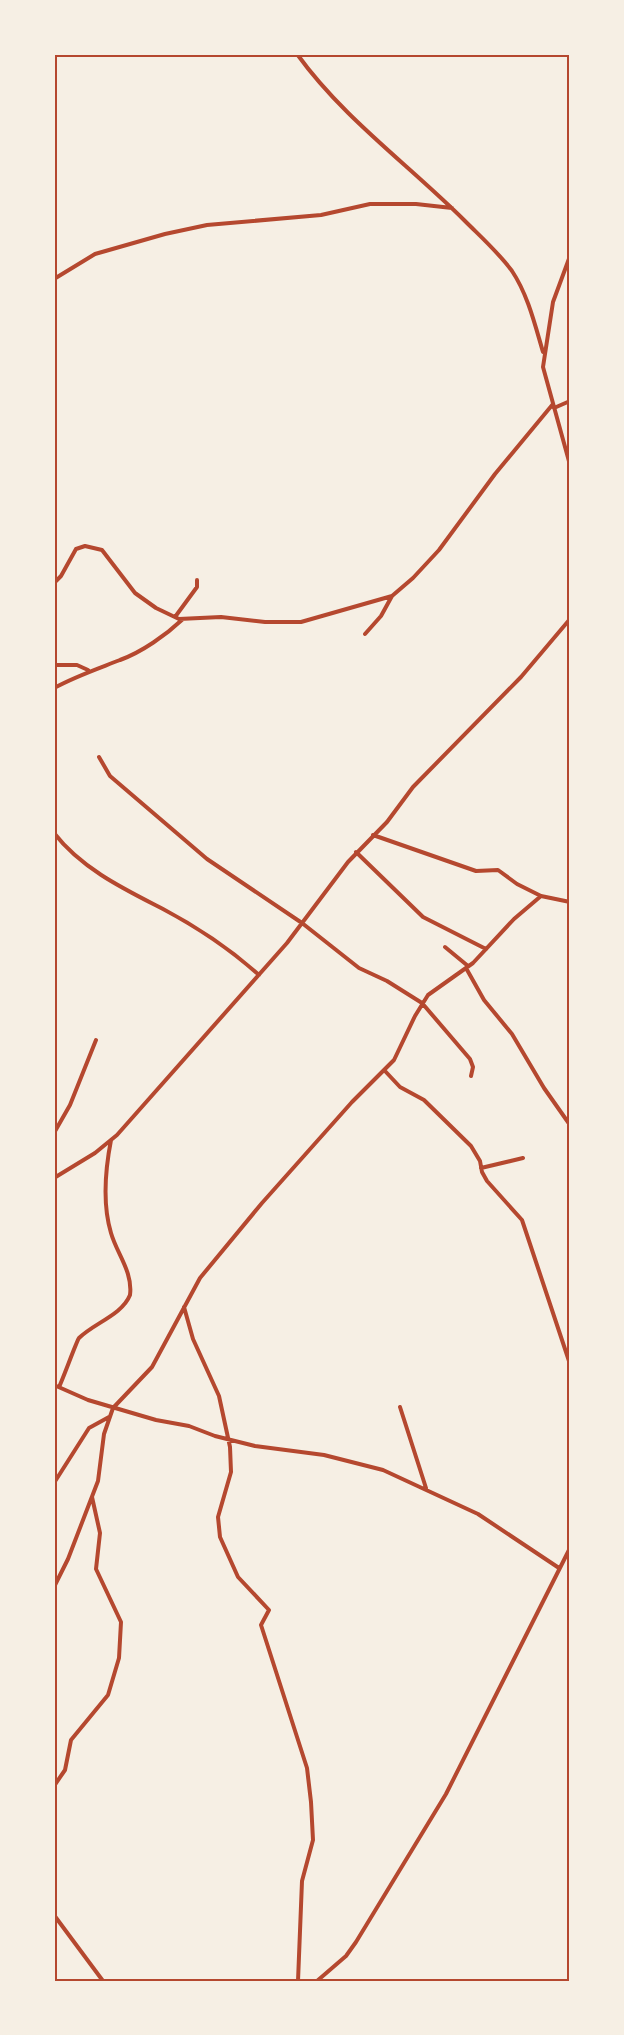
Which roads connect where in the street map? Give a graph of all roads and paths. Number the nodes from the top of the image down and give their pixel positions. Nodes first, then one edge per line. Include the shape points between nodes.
1 (297, 54) edge
2 (452, 208) junction
3 (570, 256) edge
4 (54, 279) edge
5 (543, 352) junction
6 (570, 401) edge
7 (554, 406) junction
8 (570, 465) edge
9 (197, 580) dead end
10 (54, 583) edge
11 (392, 596) junction
12 (175, 617) junction
13 (183, 619) junction
14 (570, 619) edge
15 (365, 634) dead end
16 (54, 665) edge
17 (89, 670) junction
18 (54, 688) edge
19 (99, 757) dead end
20 (54, 833) edge
21 (373, 835) junction
22 (356, 852) junction
23 (541, 896) junction
24 (570, 902) edge
25 (302, 922) junction
26 (445, 947) dead end
27 (486, 948) junction
28 (467, 967) junction
29 (259, 975) junction
30 (422, 1004) junction
31 (96, 1040) dead end
32 (385, 1071) junction
33 (471, 1076) dead end
34 (570, 1125) edge
35 (54, 1133) edge
36 (111, 1140) junction
37 (523, 1158) dead end
38 (481, 1168) junction
39 (54, 1178) edge
40 (183, 1306) junction
41 (570, 1364) edge
42 (56, 1386) edge
43 (400, 1407) dead end
44 (113, 1408) junction
45 (109, 1416) junction
46 (228, 1439) junction
47 (54, 1483) edge
48 (427, 1489) junction
49 (92, 1496) junction
50 (570, 1548) edge
51 (559, 1568) junction
52 (54, 1587) edge
53 (54, 1786) edge
54 (54, 1915) edge
55 (103, 1981) edge
56 (298, 1981) edge
57 (318, 1981) edge

1 - 2 street via 337,103
2 - 4 street via 370,204 321,215 207,225 95,254
2 - 5 street via 512,271
3 - 5 street via 553,302
5 - 7 street
6 - 7 street
7 - 8 street
7 - 11 street via 469,507 439,550
9 - 12 street via 197,587
10 - 12 street via 76,549 95,547 106,553 135,592
11 - 13 street via 301,622
11 - 15 street
12 - 13 street
13 - 17 street via 122,660
14 - 21 street
16 - 17 street via 77,665
17 - 18 street
19 - 25 street via 110,776 207,859
20 - 29 street via 88,866 193,927
21 - 22 street
21 - 23 street via 476,871 498,870
22 - 25 street
22 - 27 street via 435,925
23 - 24 street
23 - 27 street
25 - 29 street
25 - 30 street via 359,968
26 - 28 street
27 - 28 street
28 - 30 street via 434,990
28 - 34 street via 484,1000 512,1034
29 - 36 street
30 - 32 street
30 - 33 street via 470,1059
31 - 35 street via 70,1105
32 - 38 street via 400,1087 424,1100 471,1146
32 - 40 street via 346,1109 213,1261
36 - 39 street
36 - 42 street via 106,1165 107,1217 129,1274 130,1295 78,1338 68,1371
37 - 38 street
38 - 41 street via 526,1227
40 - 44 street via 152,1367
40 - 46 street via 219,1396
42 - 44 street
43 - 48 street
44 - 45 street
44 - 46 street
45 - 47 street via 89,1428
45 - 49 street
46 - 48 street via 359,1462
46 - 56 street via 231,1472 218,1517 220,1537 238,1577 269,1610 261,1625 307,1768 313,1840 301,1889
48 - 51 street via 491,1522
49 - 52 street
49 - 53 street via 100,1533 96,1569 122,1622 119,1658 112,1687 103,1704 71,1740 63,1776
50 - 51 street
51 - 57 street via 446,1794 356,1942
54 - 55 street

